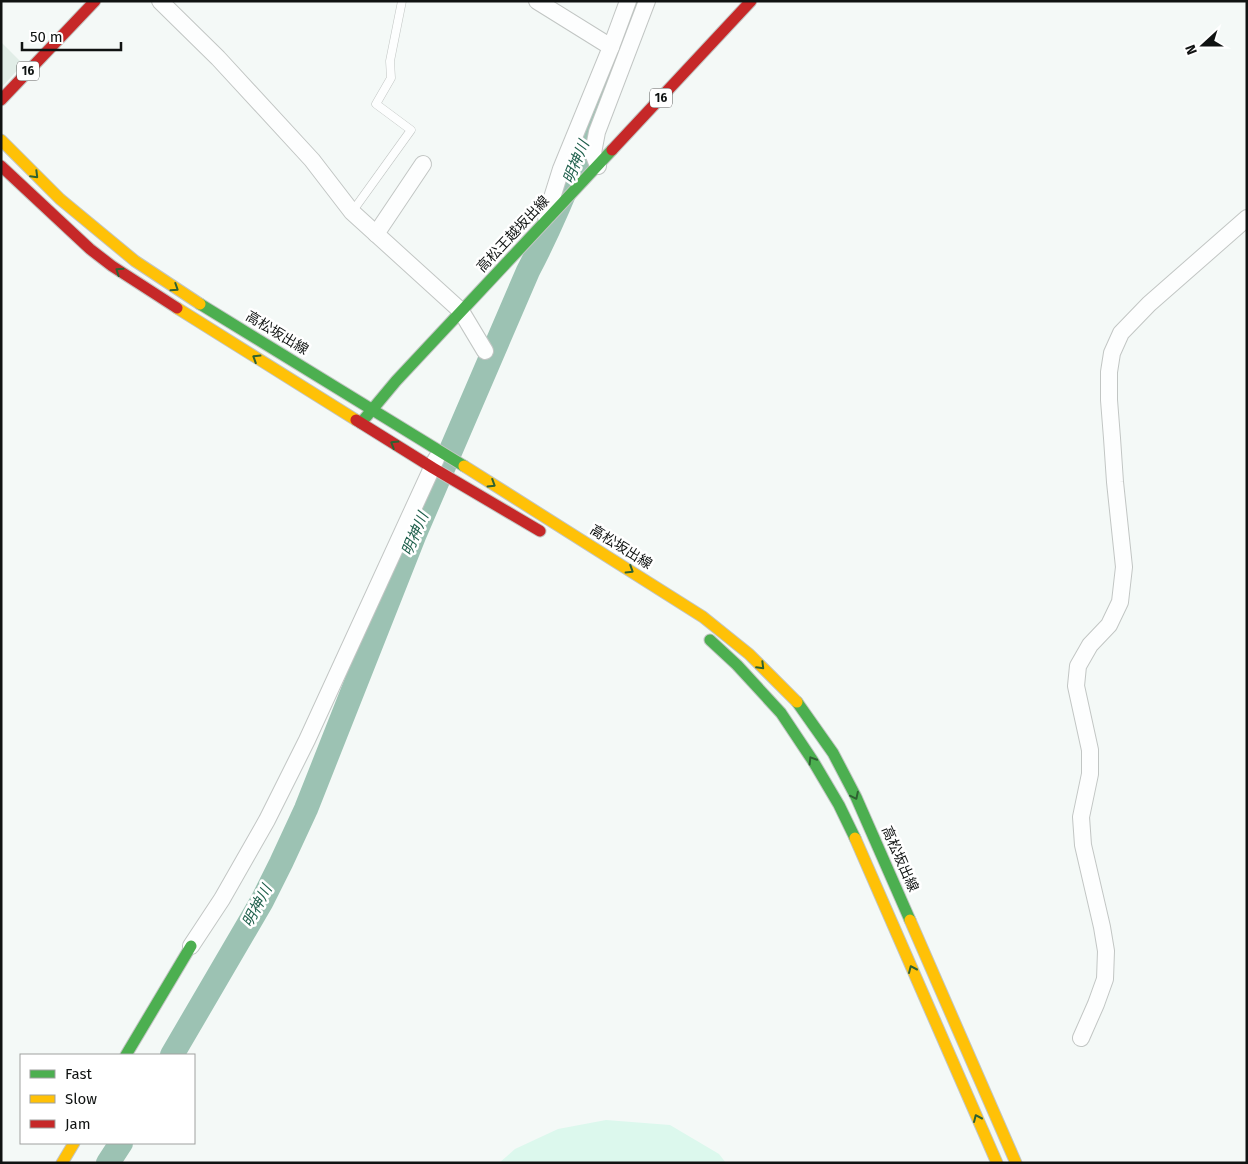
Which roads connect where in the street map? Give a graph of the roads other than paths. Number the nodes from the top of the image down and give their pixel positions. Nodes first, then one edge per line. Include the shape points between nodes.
1 (95, 1) edge
2 (160, 1) edge
3 (402, 1) edge
4 (538, 1) edge
5 (628, 1) edge
6 (647, 1) edge
7 (751, 1) edge
8 (611, 47) junction
9 (1, 100) edge
10 (1, 140) edge
11 (1, 166) edge
12 (598, 166) junction
13 (422, 173) dead end
14 (352, 212) junction
15 (1247, 218) edge
16 (543, 224) junction
17 (376, 234) junction
18 (461, 312) junction
19 (485, 351) dead end
20 (372, 409) junction
21 (361, 423) junction
22 (444, 453) junction
23 (438, 470) junction
24 (553, 539) dead end
25 (700, 631) dead end
26 (191, 946) joint
27 (1081, 1038) dead end
28 (127, 1054) edge
29 (73, 1144) edge
30 (62, 1163) edge
31 (997, 1163) edge
32 (1016, 1163) edge

1 - 9 main road, 16
2 - 14 street via 218,58 312,160
3 - 14 lane via 390,61 391,78 376,104 411,130
4 - 8 street
5 - 8 street
6 - 12 street via 597,132 593,153
7 - 12 main road, 高松王越坂出線 / 16
8 - 16 street via 561,169
10 -> 20 main road, 高松坂出線 via 60,199 135,261
21 -> 11 main road via 112,266
12 - 16 main road, 高松王越坂出線 / 16
13 - 17 street
14 - 17 street
15 - 27 street via 1149,304 1121,333 1112,352 1109,400 1124,567 1120,602 1108,625 1090,645 1078,666 1076,686 1090,750 1090,774 1081,817 1083,844 1106,951 1104,979
16 - 18 main road, 高松王越坂出線 / 16
17 - 18 street
18 - 19 street
18 - 20 main road, 高松王越坂出線 / 16
20 - 21 main road, 高松王越坂出線 / 16
20 - 22 main road, 高松坂出線
23 -> 21 main road
22 - 23 street
22 -> 32 main road, 高松坂出線 via 703,616 749,654 796,701 833,753 856,797
23 - 24 main road
23 - 26 street via 271,812 222,899
31 -> 25 main road via 839,805 781,713
26 - 28 main road
29 - 30 main road

